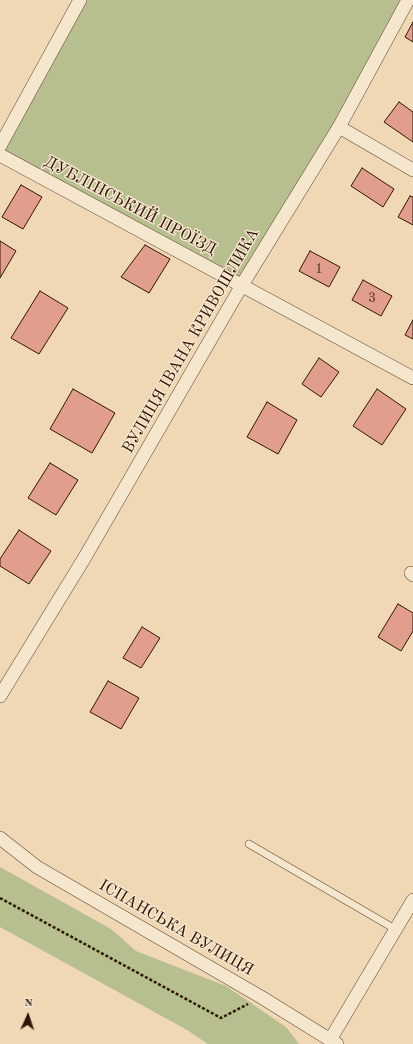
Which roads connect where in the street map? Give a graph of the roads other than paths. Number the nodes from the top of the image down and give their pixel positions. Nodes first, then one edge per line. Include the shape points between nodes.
1 (80, 0) edge
2 (408, 0) edge
3 (339, 127) junction
4 (0, 146) edge
5 (0, 154) edge
6 (413, 170) edge
7 (242, 285) junction
8 (413, 378) edge
9 (0, 696) edge
10 (0, 838) edge
11 (249, 844) dead end
12 (413, 900) edge
13 (395, 929) junction
14 (334, 1042) edge

1 - 4 street
2 - 3 street, ВУЛИЦЯ ІВАНА КРИВОШЛИКА
3 - 6 street
3 - 7 street, ВУЛИЦЯ ІВАНА КРИВОШЛИКА
5 - 7 street, ДУБЛІНСЬКИЙ ПРОЇЗД
7 - 8 street, ДУБЛІНСЬКИЙ ПРОЇЗД
7 - 9 street, ВУЛИЦЯ ІВАНА КРИВОШЛИКА via 86,557
10 - 14 street, ІСПАНСЬКА ВУЛИЦЯ via 37,867
11 - 13 lane
12 - 13 street
13 - 14 street

